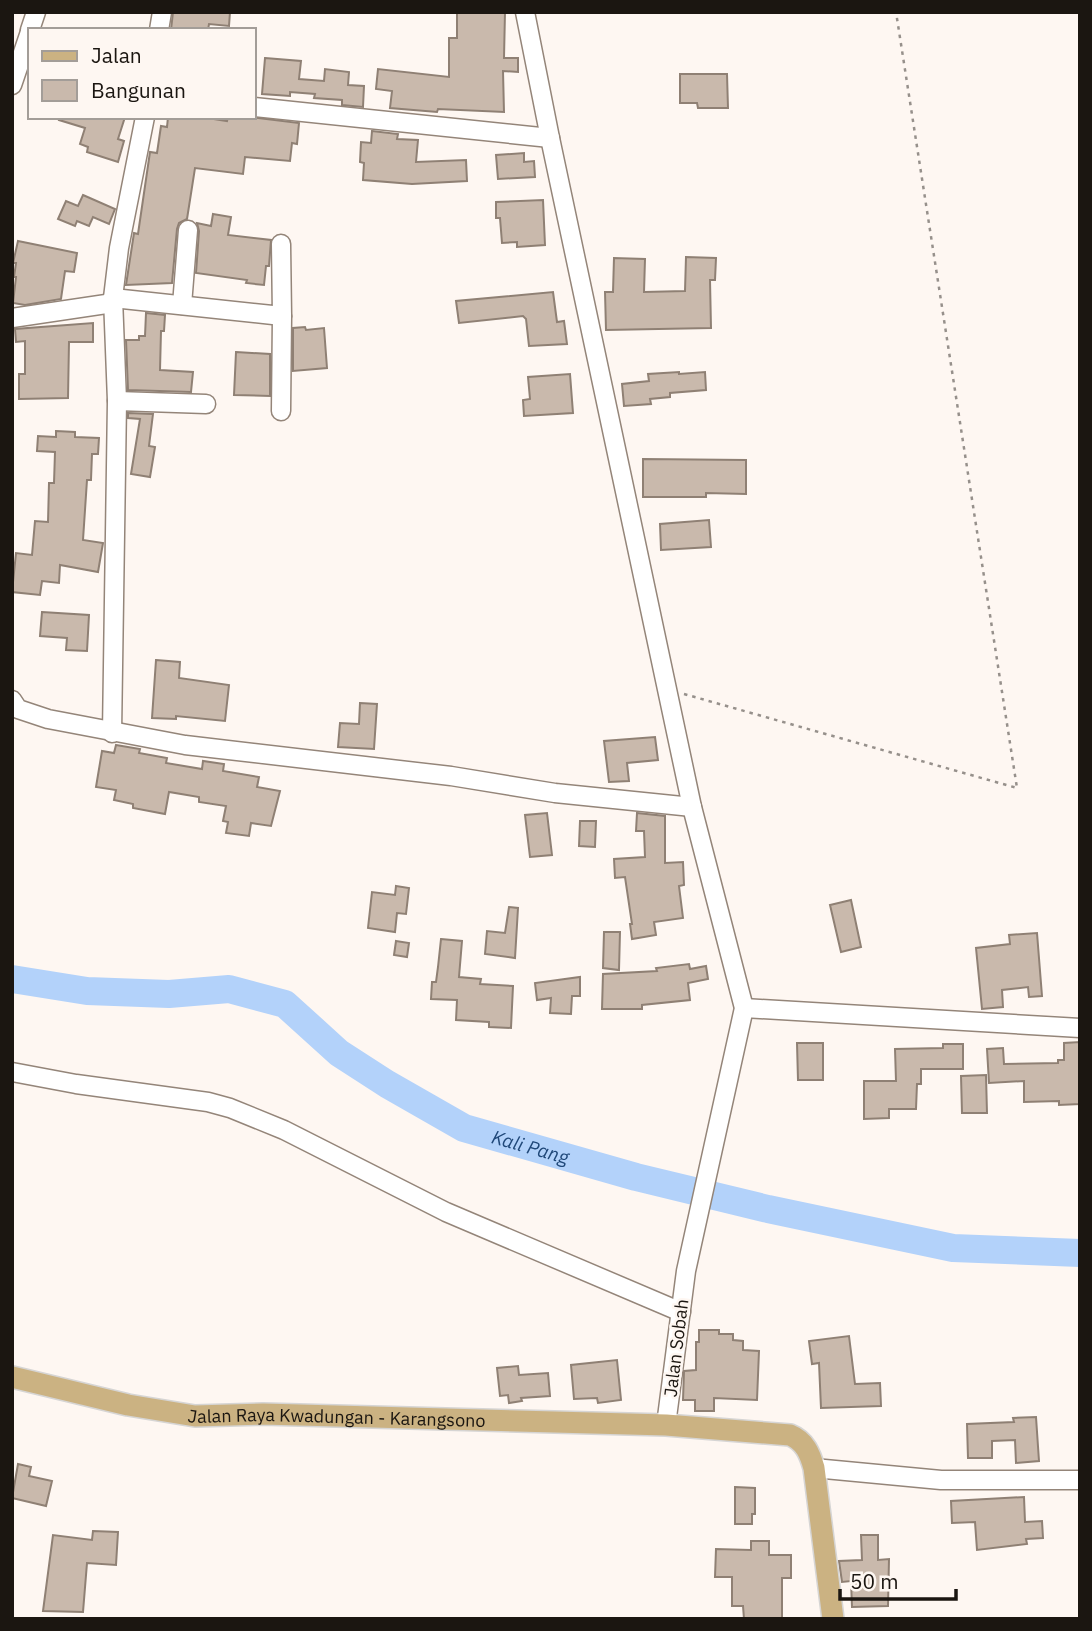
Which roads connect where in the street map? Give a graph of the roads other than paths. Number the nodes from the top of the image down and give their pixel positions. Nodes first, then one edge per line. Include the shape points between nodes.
1 (525, 12) edge
2 (28, 37) edge
3 (12, 85) edge
4 (256, 108) edge
5 (145, 119) edge
6 (550, 138) junction
7 (188, 230) dead end
8 (281, 244) dead end
9 (113, 301) junction
10 (182, 305) junction
11 (282, 316) junction
12 (12, 318) edge
13 (117, 401) junction
14 (206, 404) dead end
15 (281, 411) dead end
16 (12, 700) edge
17 (112, 733) junction
18 (692, 807) junction
19 (744, 1008) junction
20 (1080, 1028) edge
21 (12, 1072) edge
22 (681, 1312) junction
23 (12, 1377) edge
24 (666, 1425) junction
25 (814, 1468) junction
26 (1080, 1479) edge
27 (833, 1619) edge

1 - 6 street
2 - 3 street
4 - 6 street via 310,122
5 - 9 street
6 - 18 street
7 - 10 street
8 - 11 street
9 - 10 street
9 - 12 street
9 - 13 street
10 - 11 street
11 - 15 street
13 - 14 street
13 - 17 street
16 - 17 street via 26,713
17 - 18 street
18 - 19 street
19 - 20 street
19 - 22 street, Jalan Sobah
21 - 22 street via 230,1108 284,1130 446,1212
22 - 24 street, Jalan Sobah
23 - 24 main road, Jalan Raya Kwadungan - Karangsono via 195,1416
24 - 25 main road, Jalan Raya Kwadungan - Karangsono via 790,1435 806,1446
25 - 26 street via 942,1480
25 - 27 main road

